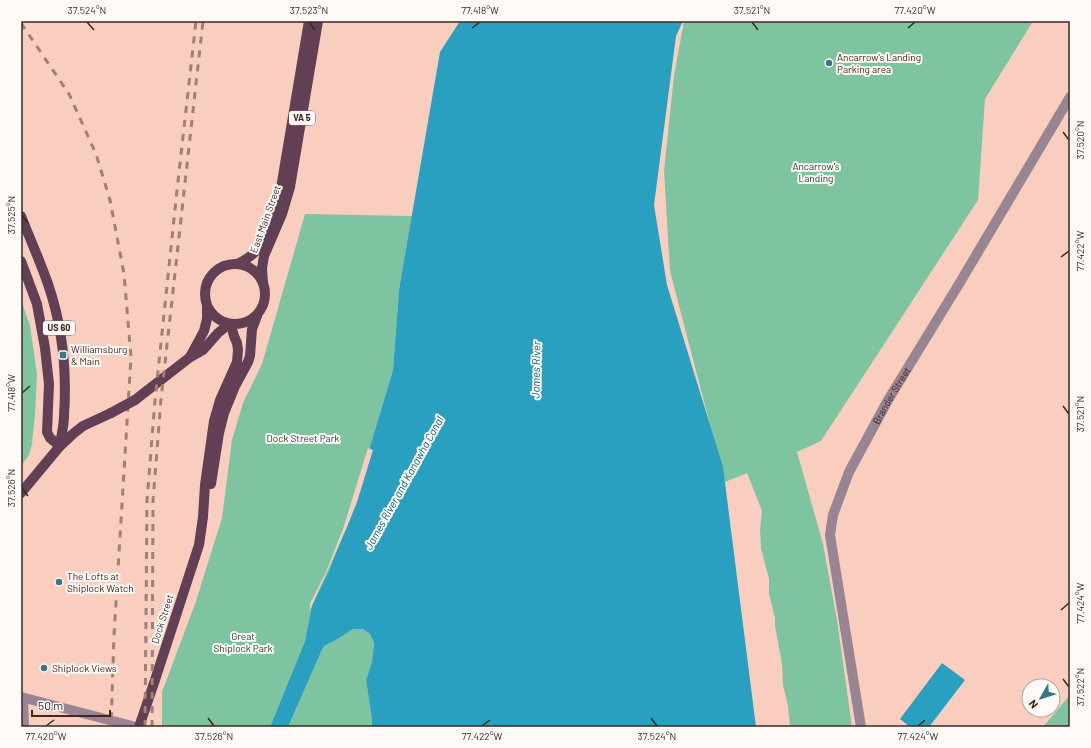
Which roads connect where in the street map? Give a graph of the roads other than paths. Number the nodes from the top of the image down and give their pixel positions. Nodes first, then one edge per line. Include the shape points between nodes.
1 (309, 21) edge
2 (318, 21) edge
3 (1070, 97) edge
4 (21, 216) edge
5 (21, 261) edge
6 (237, 264) junction
7 (263, 283) junction
8 (207, 307) junction
9 (256, 316) junction
10 (230, 324) junction
11 (189, 358) junction
12 (60, 446) junction
13 (21, 493) edge
14 (204, 517) junction
15 (22, 698) edge
16 (24, 727) edge
17 (137, 727) edge
18 (861, 727) edge

1 - 6 main road, East Main Street / VA 5 via 276,207 256,250
2 - 7 main road, East Main Street / VA 5 via 290,187 282,214 264,256
3 - 18 street, Brander Street via 888,400 849,472 833,515 830,535
4 - 12 main road, US 60 via 48,284 58,320 64,375 64,417
5 - 12 main road, US 60 via 37,304 45,348 49,384 47,432
6 - 7 main road via 256,272
6 - 8 main road, VA 5 via 220,268 208,280 205,291
7 - 9 main road, VA 5 via 264,304
8 - 10 main road via 218,320
8 - 11 main road, VA 5 via 204,331
9 - 10 main road via 247,323
9 - 14 main road, Dock Street via 252,329 250,356 224,413
10 - 11 main road, VA 5 via 203,350
10 - 14 main road, Dock Street via 237,343 238,356 214,421 204,485
11 - 12 main road, VA 5, bridge via 135,400 79,428
12 - 13 main road
14 - 17 main road, Dock Street via 196,555
15 - 16 street
15 - 17 street

